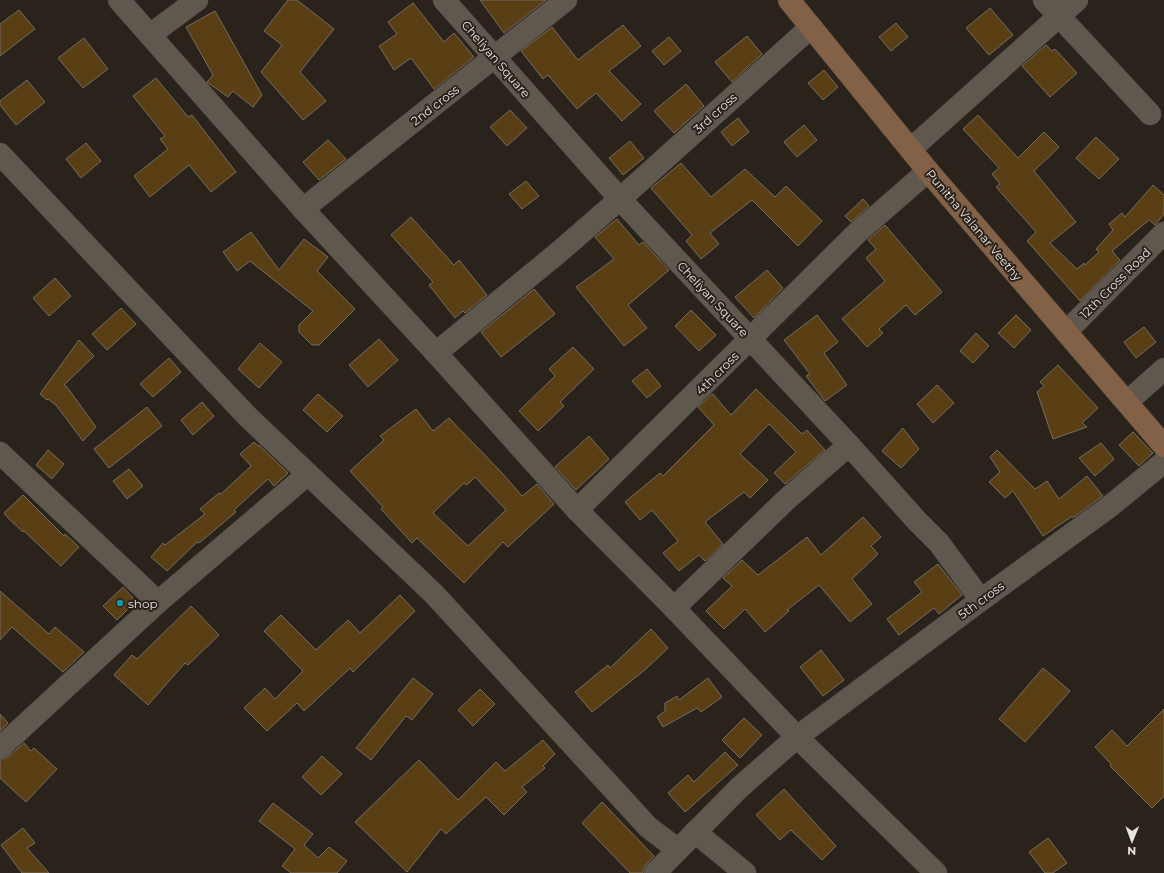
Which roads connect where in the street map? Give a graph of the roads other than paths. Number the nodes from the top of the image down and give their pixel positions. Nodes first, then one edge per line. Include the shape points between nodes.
1 (119, 0) edge
2 (197, 0) edge
3 (444, 0) edge
4 (566, 0) edge
5 (789, 0) edge
6 (1044, 0) edge
7 (1077, 0) edge
8 (1059, 16) junction
9 (811, 27) junction
10 (150, 34) junction
11 (494, 58) junction
12 (1150, 114) dead end
13 (911, 149) junction
14 (0, 154) edge
15 (928, 171) junction
16 (620, 199) junction
17 (303, 209) junction
18 (1164, 233) edge
19 (1066, 332) junction
20 (750, 339) junction
21 (436, 353) junction
22 (1164, 369) edge
23 (1127, 402) junction
24 (849, 445) junction
25 (1164, 446) edge
26 (0, 453) edge
27 (1164, 462) edge
28 (308, 474) junction
29 (577, 510) junction
30 (981, 600) junction
31 (158, 602) junction
32 (674, 608) junction
33 (797, 737) junction
34 (0, 748) edge
35 (695, 832) junction
36 (677, 849) junction
37 (655, 873) edge
38 (745, 873) edge
39 (936, 873) edge

1 - 10 street
2 - 10 street
3 - 11 street, Cheliyan Square
4 - 11 street, 2nd cross
5 - 9 street, Punitha Valanar Veethy
6 - 8 street
7 - 8 street
8 - 12 street
8 - 13 street
9 - 13 street, Punitha Valanar Veethy
9 - 16 street, 3rd cross
10 - 17 street
11 - 16 street, Cheliyan Square
11 - 17 street, 2nd cross
13 - 15 street, Punitha Valanar Veethy
14 - 28 street via 248,417
15 - 19 street, Punitha Valanar Veethy
15 - 20 street, 4th cross via 858,232
16 - 20 street, Cheliyan Square
16 - 21 street, 3rd cross
17 - 21 street
18 - 19 street, 12th Cross Road
19 - 23 street, Punitha Valanar Veethy
20 - 24 street, Cheliyan Square
20 - 29 street, 4th cross
21 - 29 street
22 - 23 street
23 - 25 street, Punitha Valanar Veethy
24 - 30 street, Cheliyan Square via 939,543
24 - 32 street via 787,498
26 - 31 street
27 - 30 street, 5th cross via 1109,507
28 - 31 street
28 - 36 street via 434,594 648,827
29 - 32 street
30 - 33 street, 5th cross
31 - 34 street
32 - 33 street
33 - 35 street, 5th cross via 739,788
33 - 39 street
35 - 36 street, 5th cross
35 - 38 street
36 - 37 street, 5th cross

